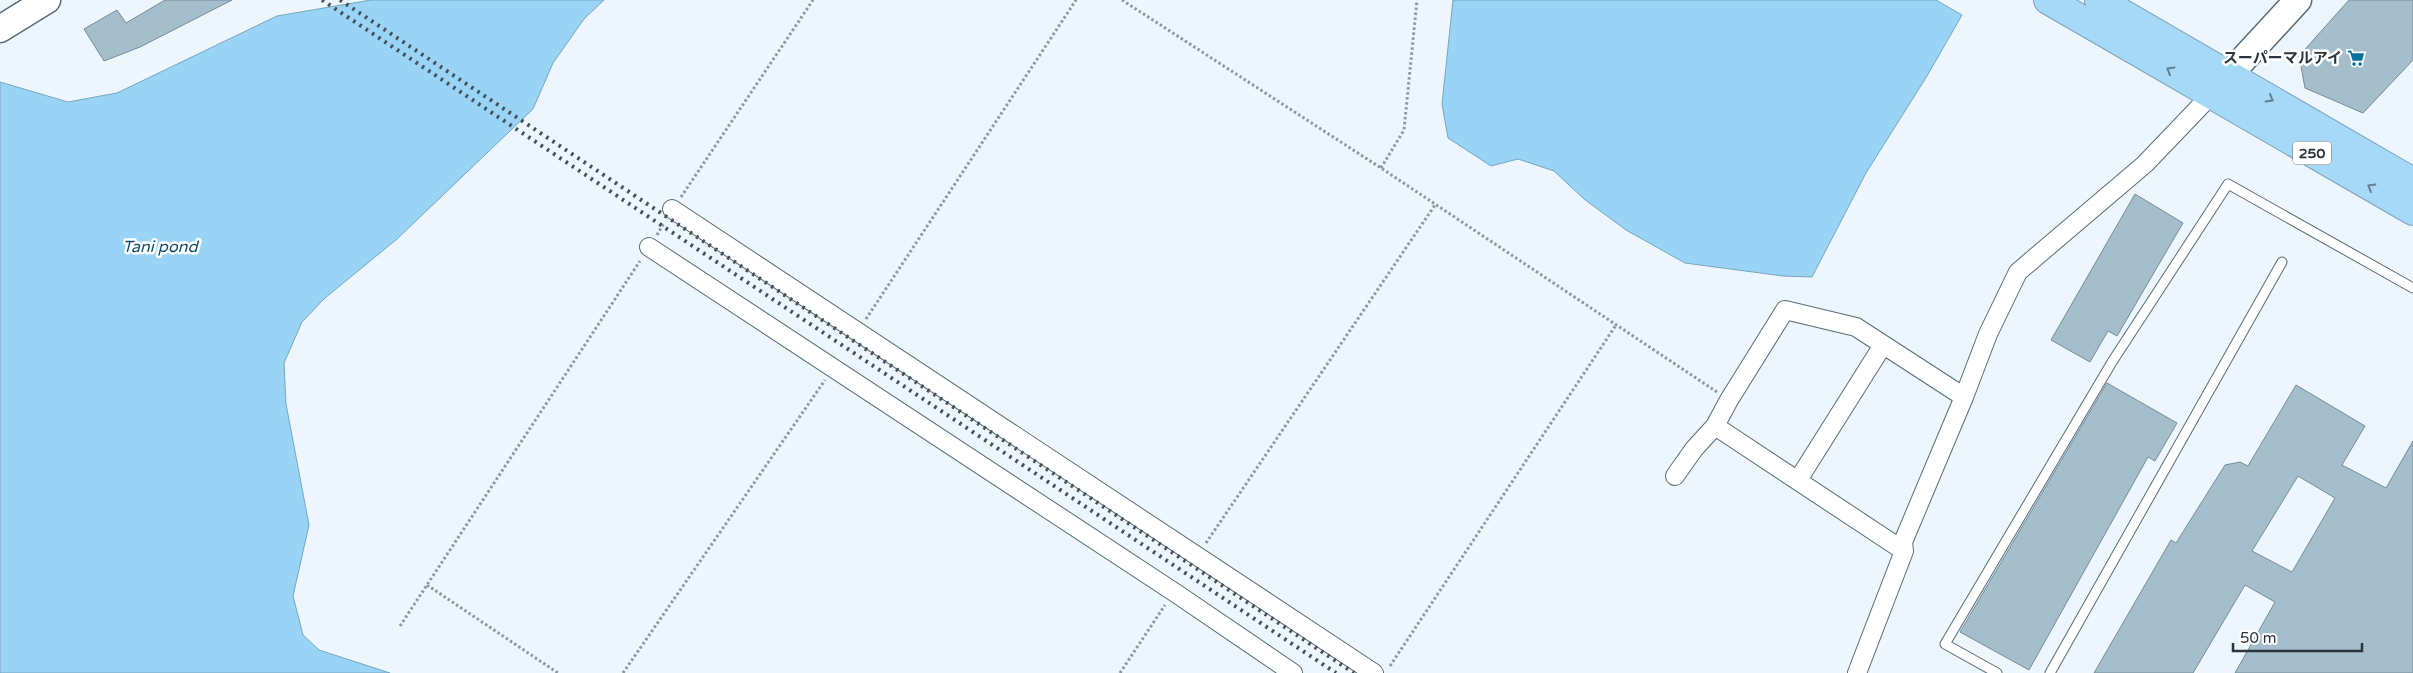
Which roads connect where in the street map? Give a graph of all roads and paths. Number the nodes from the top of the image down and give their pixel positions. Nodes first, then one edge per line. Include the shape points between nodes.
1 (47, 0) edge
2 (813, 0) edge
3 (1122, 0) edge
4 (1417, 0) edge
5 (2048, 0) edge
6 (2099, 0) edge
7 (2298, 0) edge
8 (0, 29) edge
9 (2220, 84) junction
10 (1381, 168) junction
11 (2413, 182) edge
12 (1435, 205) junction
13 (672, 209) junction
14 (2413, 211) edge
15 (649, 247) junction
16 (2282, 262) dead end
17 (2413, 288) edge
18 (1616, 325) junction
19 (1884, 345) junction
20 (1964, 398) junction
21 (1728, 400) junction
22 (1715, 426) junction
23 (1676, 476) dead end
24 (1798, 480) junction
25 (1904, 552) junction
26 (1197, 556) junction
27 (427, 585) junction
28 (1174, 592) junction
29 (400, 626) dead end
30 (558, 673) edge
31 (1120, 673) edge
32 (1293, 673) edge
33 (1374, 673) edge
34 (1385, 673) edge
35 (1857, 673) edge
36 (1997, 673) edge
37 (2050, 673) edge

1 - 8 main road
2 - 13 path
3 - 10 path
4 - 10 path via 1404,130
9 -> 5 highway, 250
6 - 9 highway, 250
7 - 9 main road
9 -> 11 highway, 250
14 -> 9 highway, 250
9 - 20 street via 2145,164 2018,272 1988,334
10 - 12 path
12 - 18 path
12 - 26 path
13 - 15 path
13 - 26 street
15 - 27 path
15 - 28 street
16 - 37 lane
17 - 36 lane via 2228,184 2112,362 1945,644
18 - 21 path
18 - 34 path
19 - 20 street
19 - 21 street via 1856,327 1786,310
19 - 24 street
20 - 25 street via 1903,542
21 - 22 street
22 - 23 street
22 - 24 street
24 - 25 street
25 - 35 street
26 - 33 street
27 - 29 path
27 - 30 path
28 - 31 path
28 - 32 street

